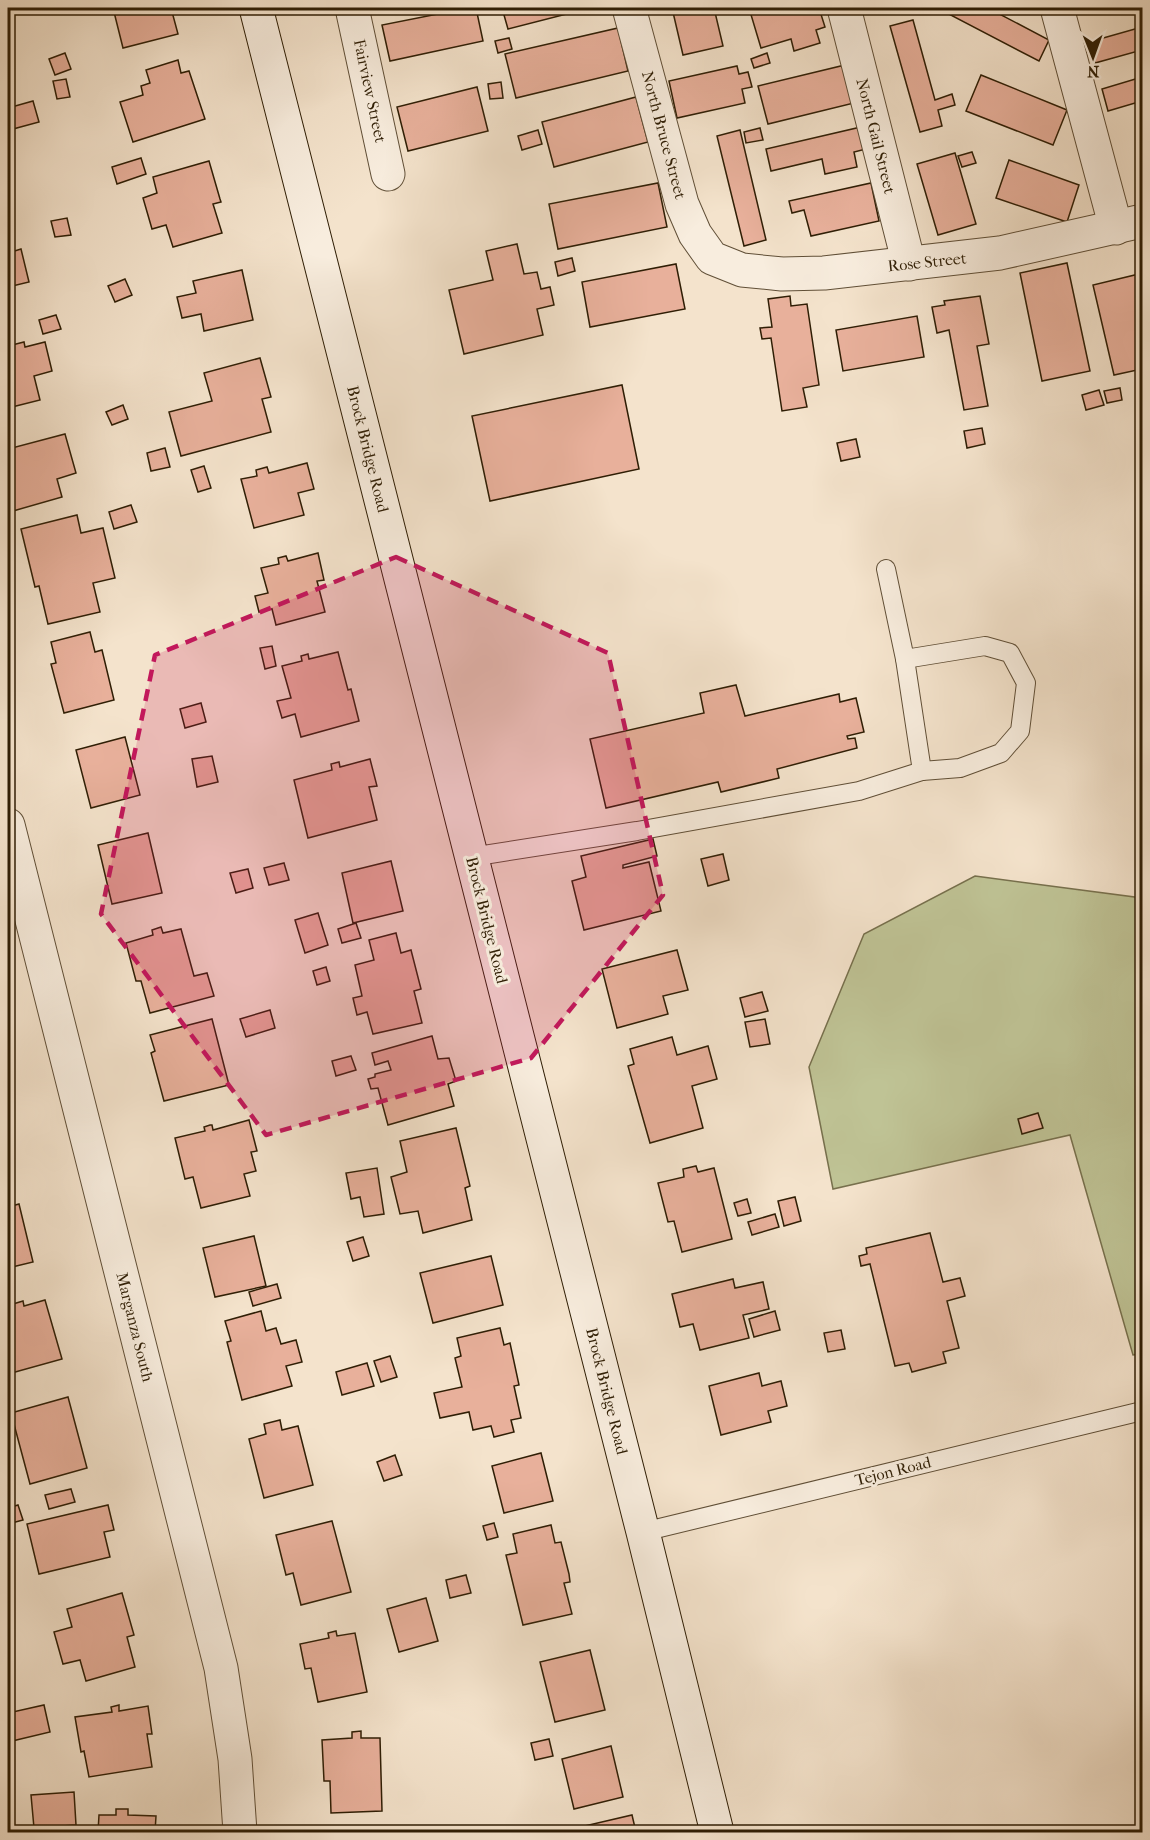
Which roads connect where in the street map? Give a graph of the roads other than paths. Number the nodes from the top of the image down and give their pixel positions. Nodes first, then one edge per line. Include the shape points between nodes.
1 (256, 8) edge
2 (352, 8) edge
3 (629, 8) edge
4 (844, 8) edge
5 (1057, 8) edge
6 (388, 174) dead end
7 (1129, 225) edge
8 (712, 258) joint
9 (909, 264) junction
10 (886, 569) dead end
11 (905, 659) junction
12 (922, 771) junction
13 (8, 825) edge
14 (471, 857) junction
15 (1143, 1411) edge
16 (643, 1532) junction
17 (240, 1833) edge
18 (717, 1833) edge

1 - 14 street, Brock Bridge Road
2 - 6 street, Fairview Street
3 - 8 street, North Bruce Street via 682,204 695,234
4 - 9 street, North Gail Street
5 - 7 street
7 - 9 street, Rose Street via 1000,253
8 - 9 street, Rose Street via 742,270 782,274
10 - 11 lane
11 - 12 lane
11 - 12 lane via 985,646 1010,653 1026,683 1020,731 1001,753 960,768
12 - 14 lane via 859,791
13 - 17 street, Marganza South via 221,1668 235,1759
14 - 16 street, Brock Bridge Road
15 - 16 lane, Tejon Road
16 - 18 street, Brock Bridge Road

